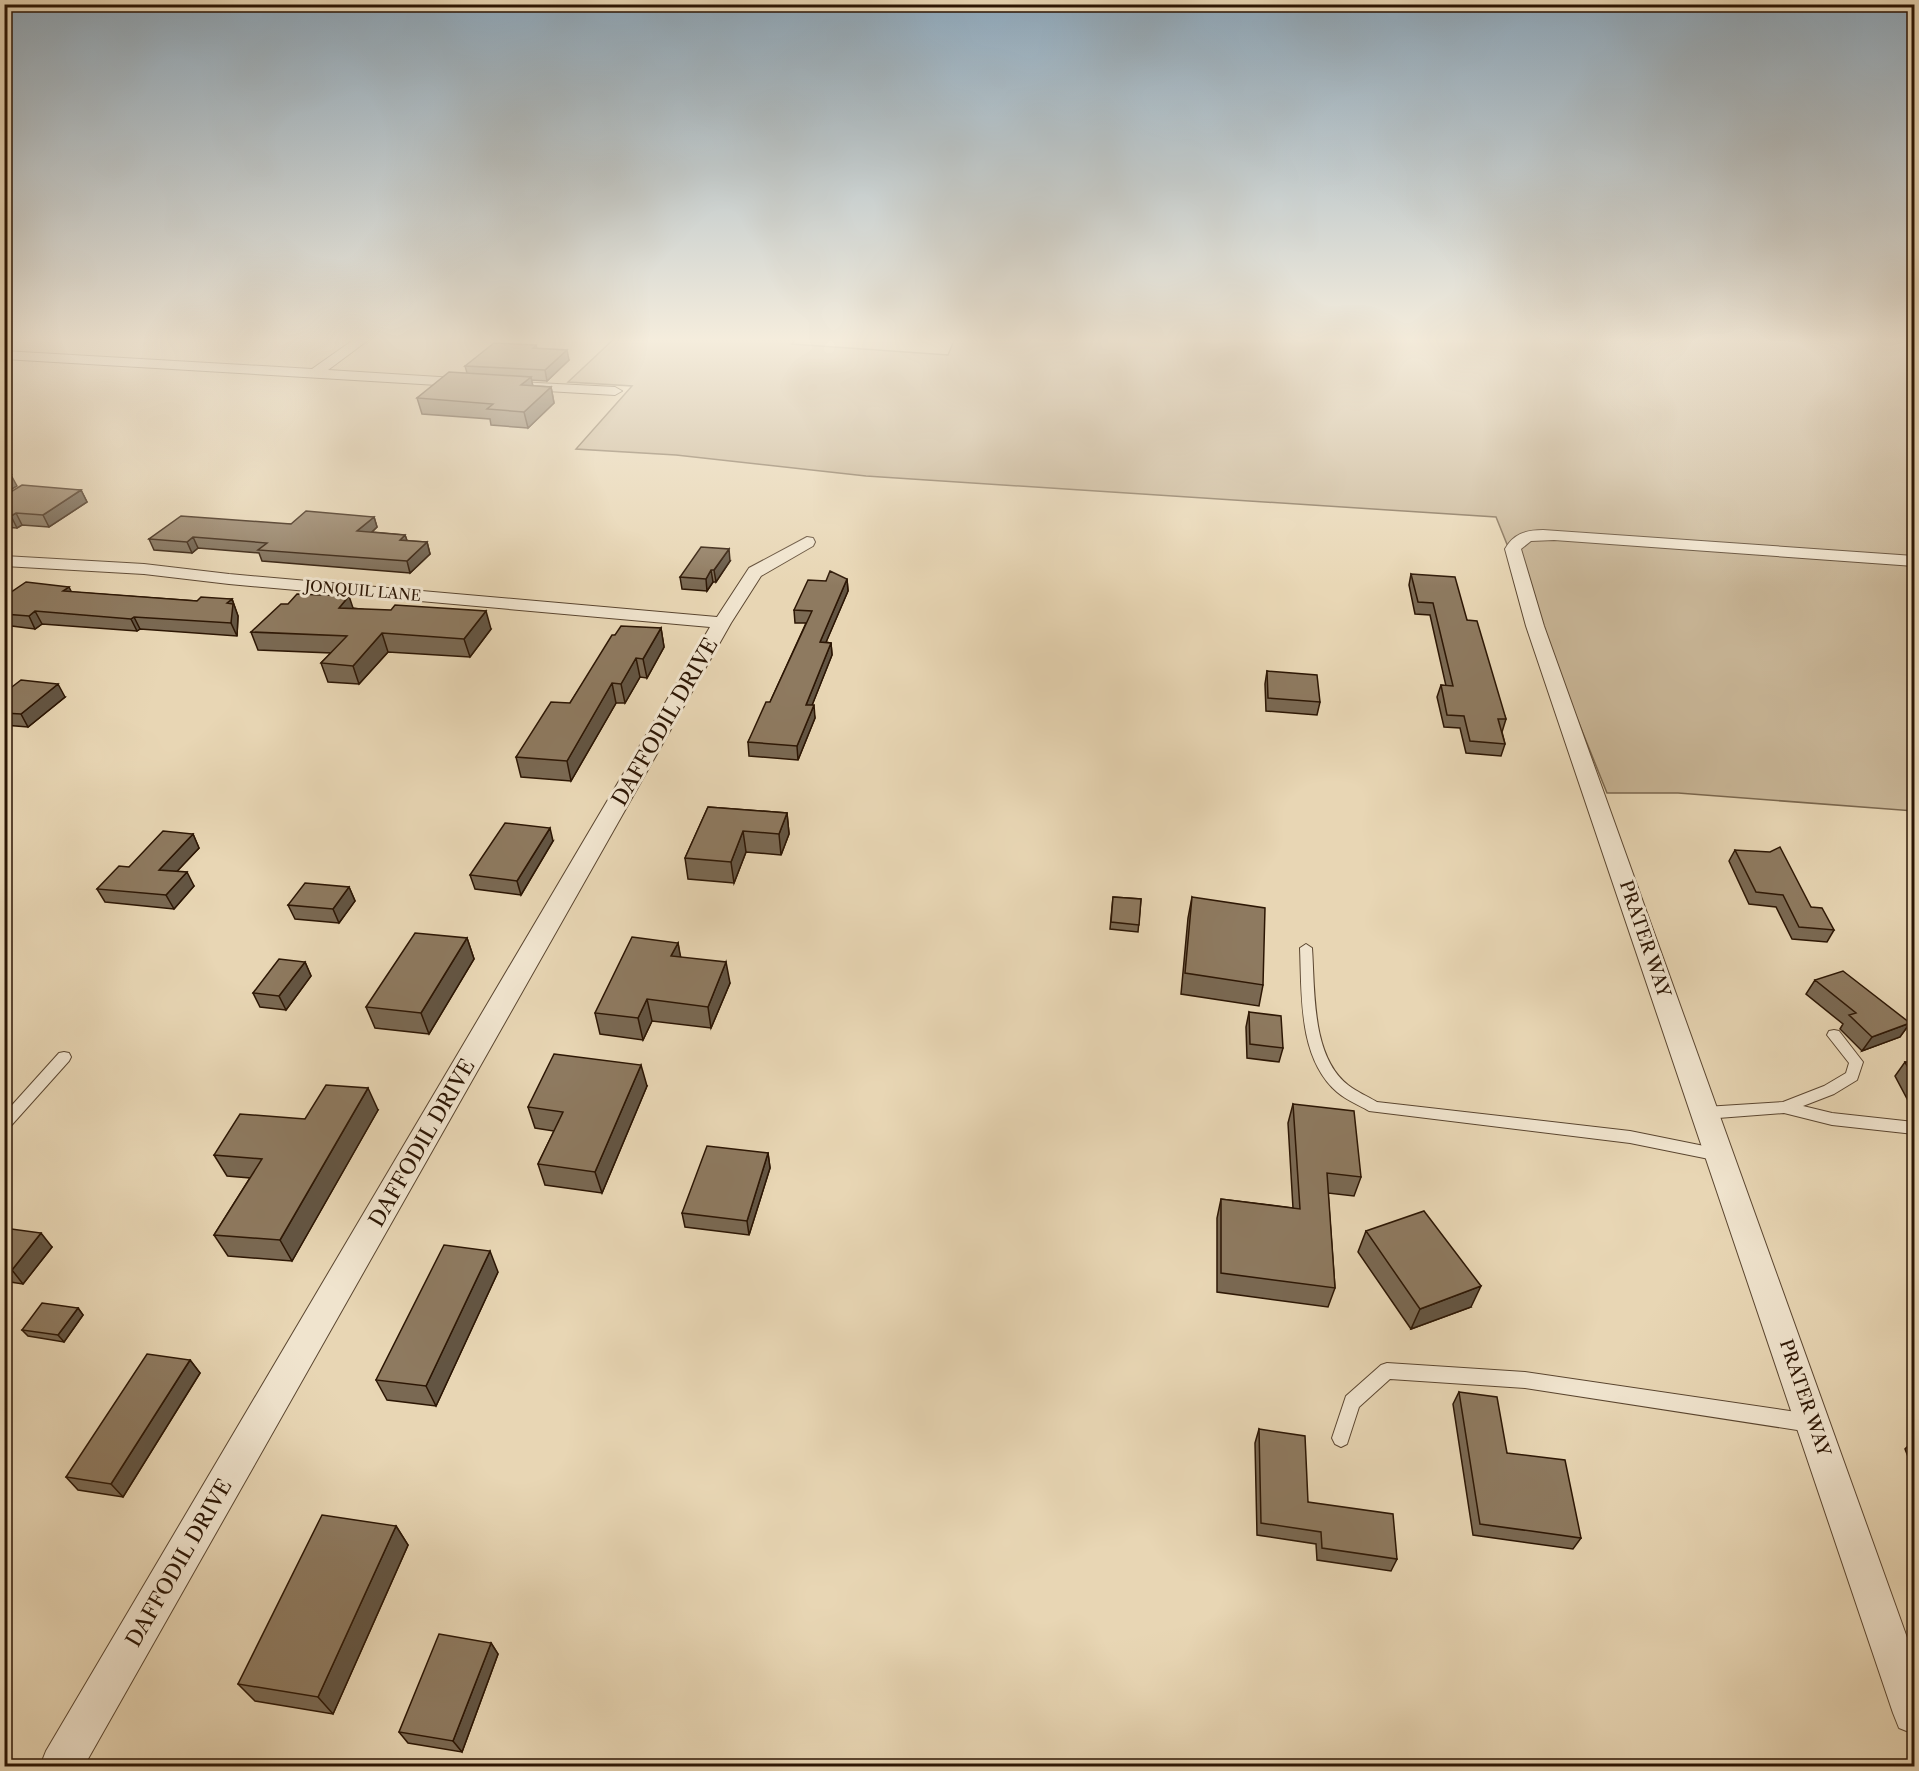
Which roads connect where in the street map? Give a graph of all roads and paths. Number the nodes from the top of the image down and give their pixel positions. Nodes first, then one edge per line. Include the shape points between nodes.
1 (807, 542) dead end
2 (1914, 561) edge
3 (6, 563) edge
4 (722, 623) junction
5 (1306, 948) dead end
6 (1834, 1035) dead end
7 (64, 1057) dead end
8 (1784, 1108) junction
9 (1705, 1113) junction
10 (4, 1124) edge
11 (1914, 1128) edge
12 (1720, 1156) junction
13 (1814, 1424) junction
14 (1341, 1438) dead end
15 (1914, 1713) edge
16 (61, 1767) edge

1 - 4 street, DAFFODIL DRIVE via 755,572
2 - 9 street, PRATER WAY via 1554,535 1530,536 1515,545 1514,556 1535,626
3 - 4 street, JONQUIL LANE via 54,562 144,569
4 - 16 street, DAFFODIL DRIVE
5 - 12 lane via 1315,1045 1324,1067 1342,1087 1374,1107 1630,1137
6 - 8 lane via 1856,1062 1852,1076
7 - 10 lane
8 - 9 lane
8 - 11 lane via 1832,1119
9 - 12 street, PRATER WAY
12 - 13 street, PRATER WAY
13 - 14 lane via 1525,1380 1387,1371 1352,1402
13 - 15 street, PRATER WAY

